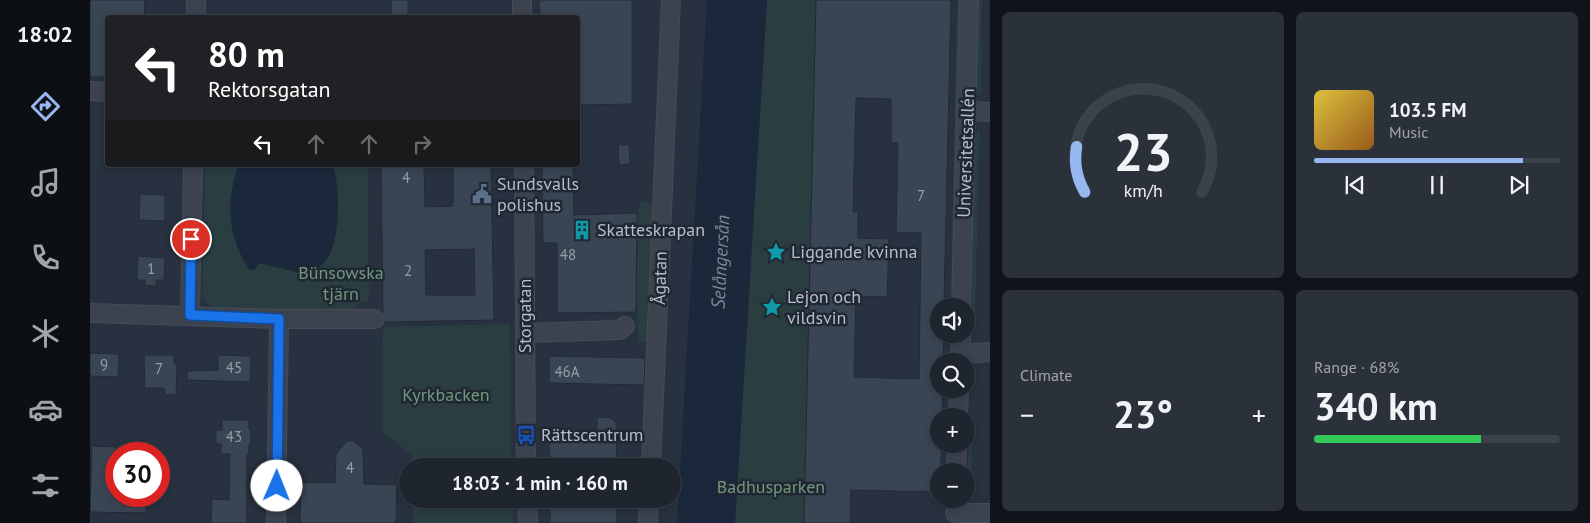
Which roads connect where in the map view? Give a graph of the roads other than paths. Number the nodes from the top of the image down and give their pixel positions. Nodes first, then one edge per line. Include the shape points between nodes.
1 (196, 0) edge
2 (522, 0) edge
3 (671, 0) edge
4 (969, 0) edge
5 (196, 15) edge
6 (522, 15) edge
7 (90, 91) edge
8 (105, 92) edge
9 (967, 111) junction
10 (990, 112) edge
11 (193, 167) edge
12 (524, 167) edge
13 (961, 298) edge
14 (90, 313) edge
15 (190, 315) junction
16 (279, 319) junction
17 (375, 319) dead end
18 (625, 326) dead end
19 (526, 333) junction
20 (990, 352) edge
21 (975, 355) edge
22 (526, 458) edge
23 (651, 458) edge
24 (527, 508) edge
25 (649, 508) edge
26 (955, 512) edge
27 (990, 513) edge
28 (276, 523) edge
29 (528, 523) edge
30 (648, 523) edge

1 - 5 street
2 - 6 street
3 - 23 street, Ågatan
4 - 9 street, Universitetsallén
7 - 8 street
9 - 10 street
9 - 13 street, Universitetsallén
11 - 15 street
12 - 19 street, Storgatan
14 - 15 street
15 - 16 street
16 - 17 street
16 - 28 street
18 - 19 street via 620,330
19 - 22 street, Storgatan
20 - 21 street
24 - 29 street
25 - 30 street
26 - 27 street

